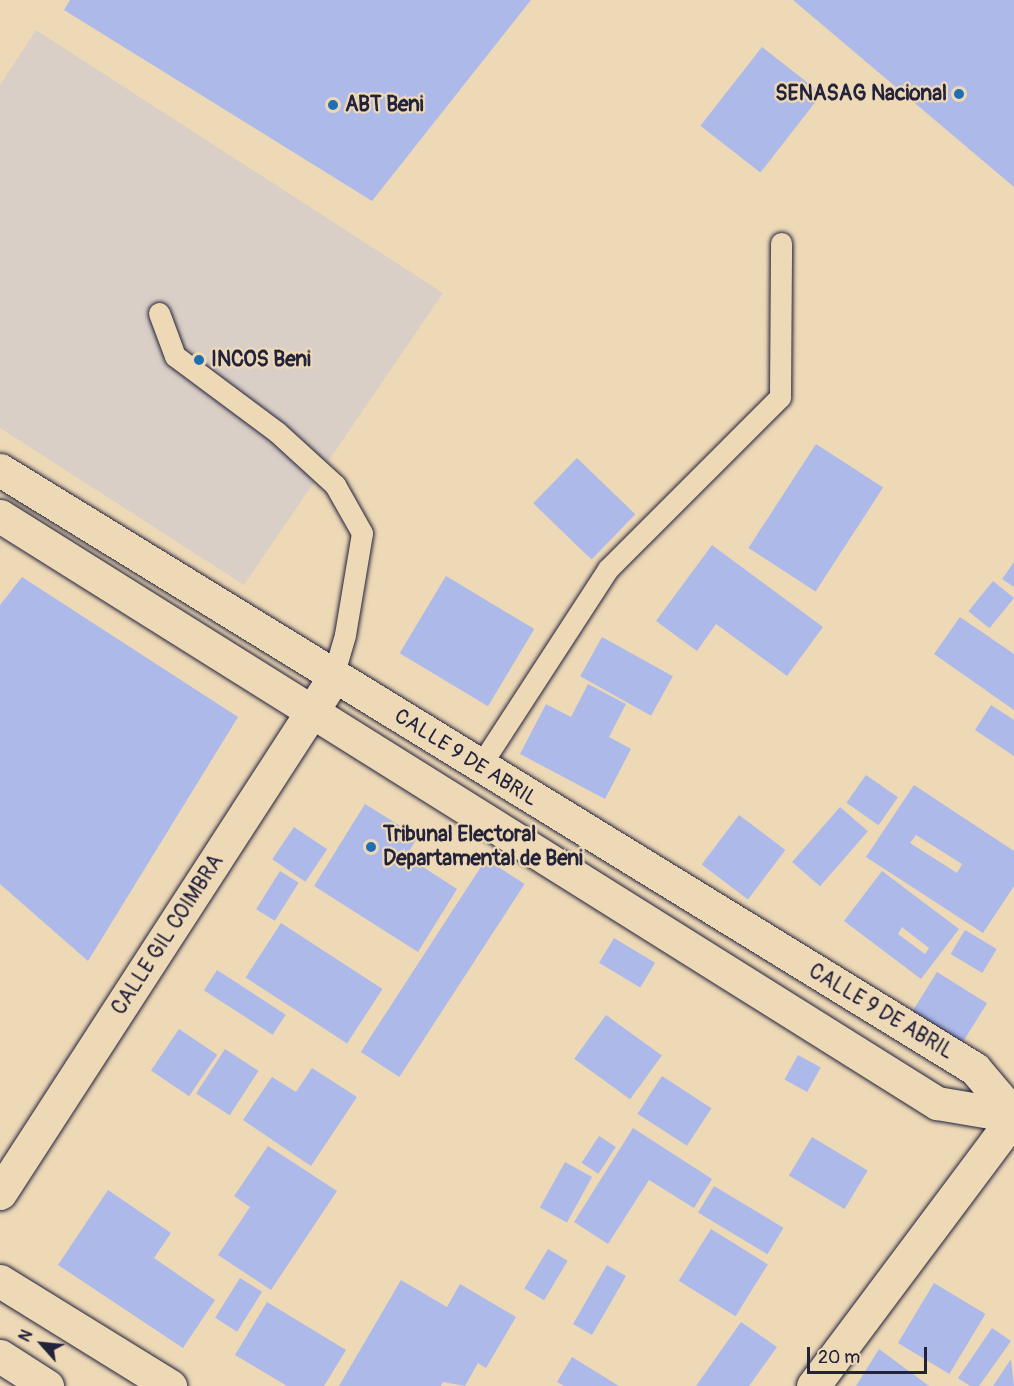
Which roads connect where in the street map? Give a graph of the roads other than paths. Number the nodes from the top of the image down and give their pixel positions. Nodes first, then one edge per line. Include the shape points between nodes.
1 (781, 243) dead end
2 (159, 313) dead end
3 (0, 470) edge
4 (0, 516) edge
5 (333, 676) junction
6 (315, 710) junction
7 (480, 766) junction
8 (1014, 1116) edge
9 (0, 1193) edge
10 (0, 1281) edge
11 (0, 1356) edge
12 (47, 1386) edge
13 (170, 1386) edge
14 (813, 1386) edge

1 - 7 lane via 780,397 608,569
2 - 5 lane via 175,356 268,425 335,485 362,533 345,636
3 - 5 street, CALLE 9 DE ABRIL
4 - 6 street, CALLE 9 DE ABRIL
5 - 6 street, CALLE GIL COIMBRA
5 - 7 street, CALLE 9 DE ABRIL
6 - 8 street, CALLE 9 DE ABRIL via 937,1103
6 - 9 street, CALLE GIL COIMBRA
7 - 8 street, CALLE 9 DE ABRIL via 975,1070
8 - 14 street
10 - 13 street
11 - 12 street

